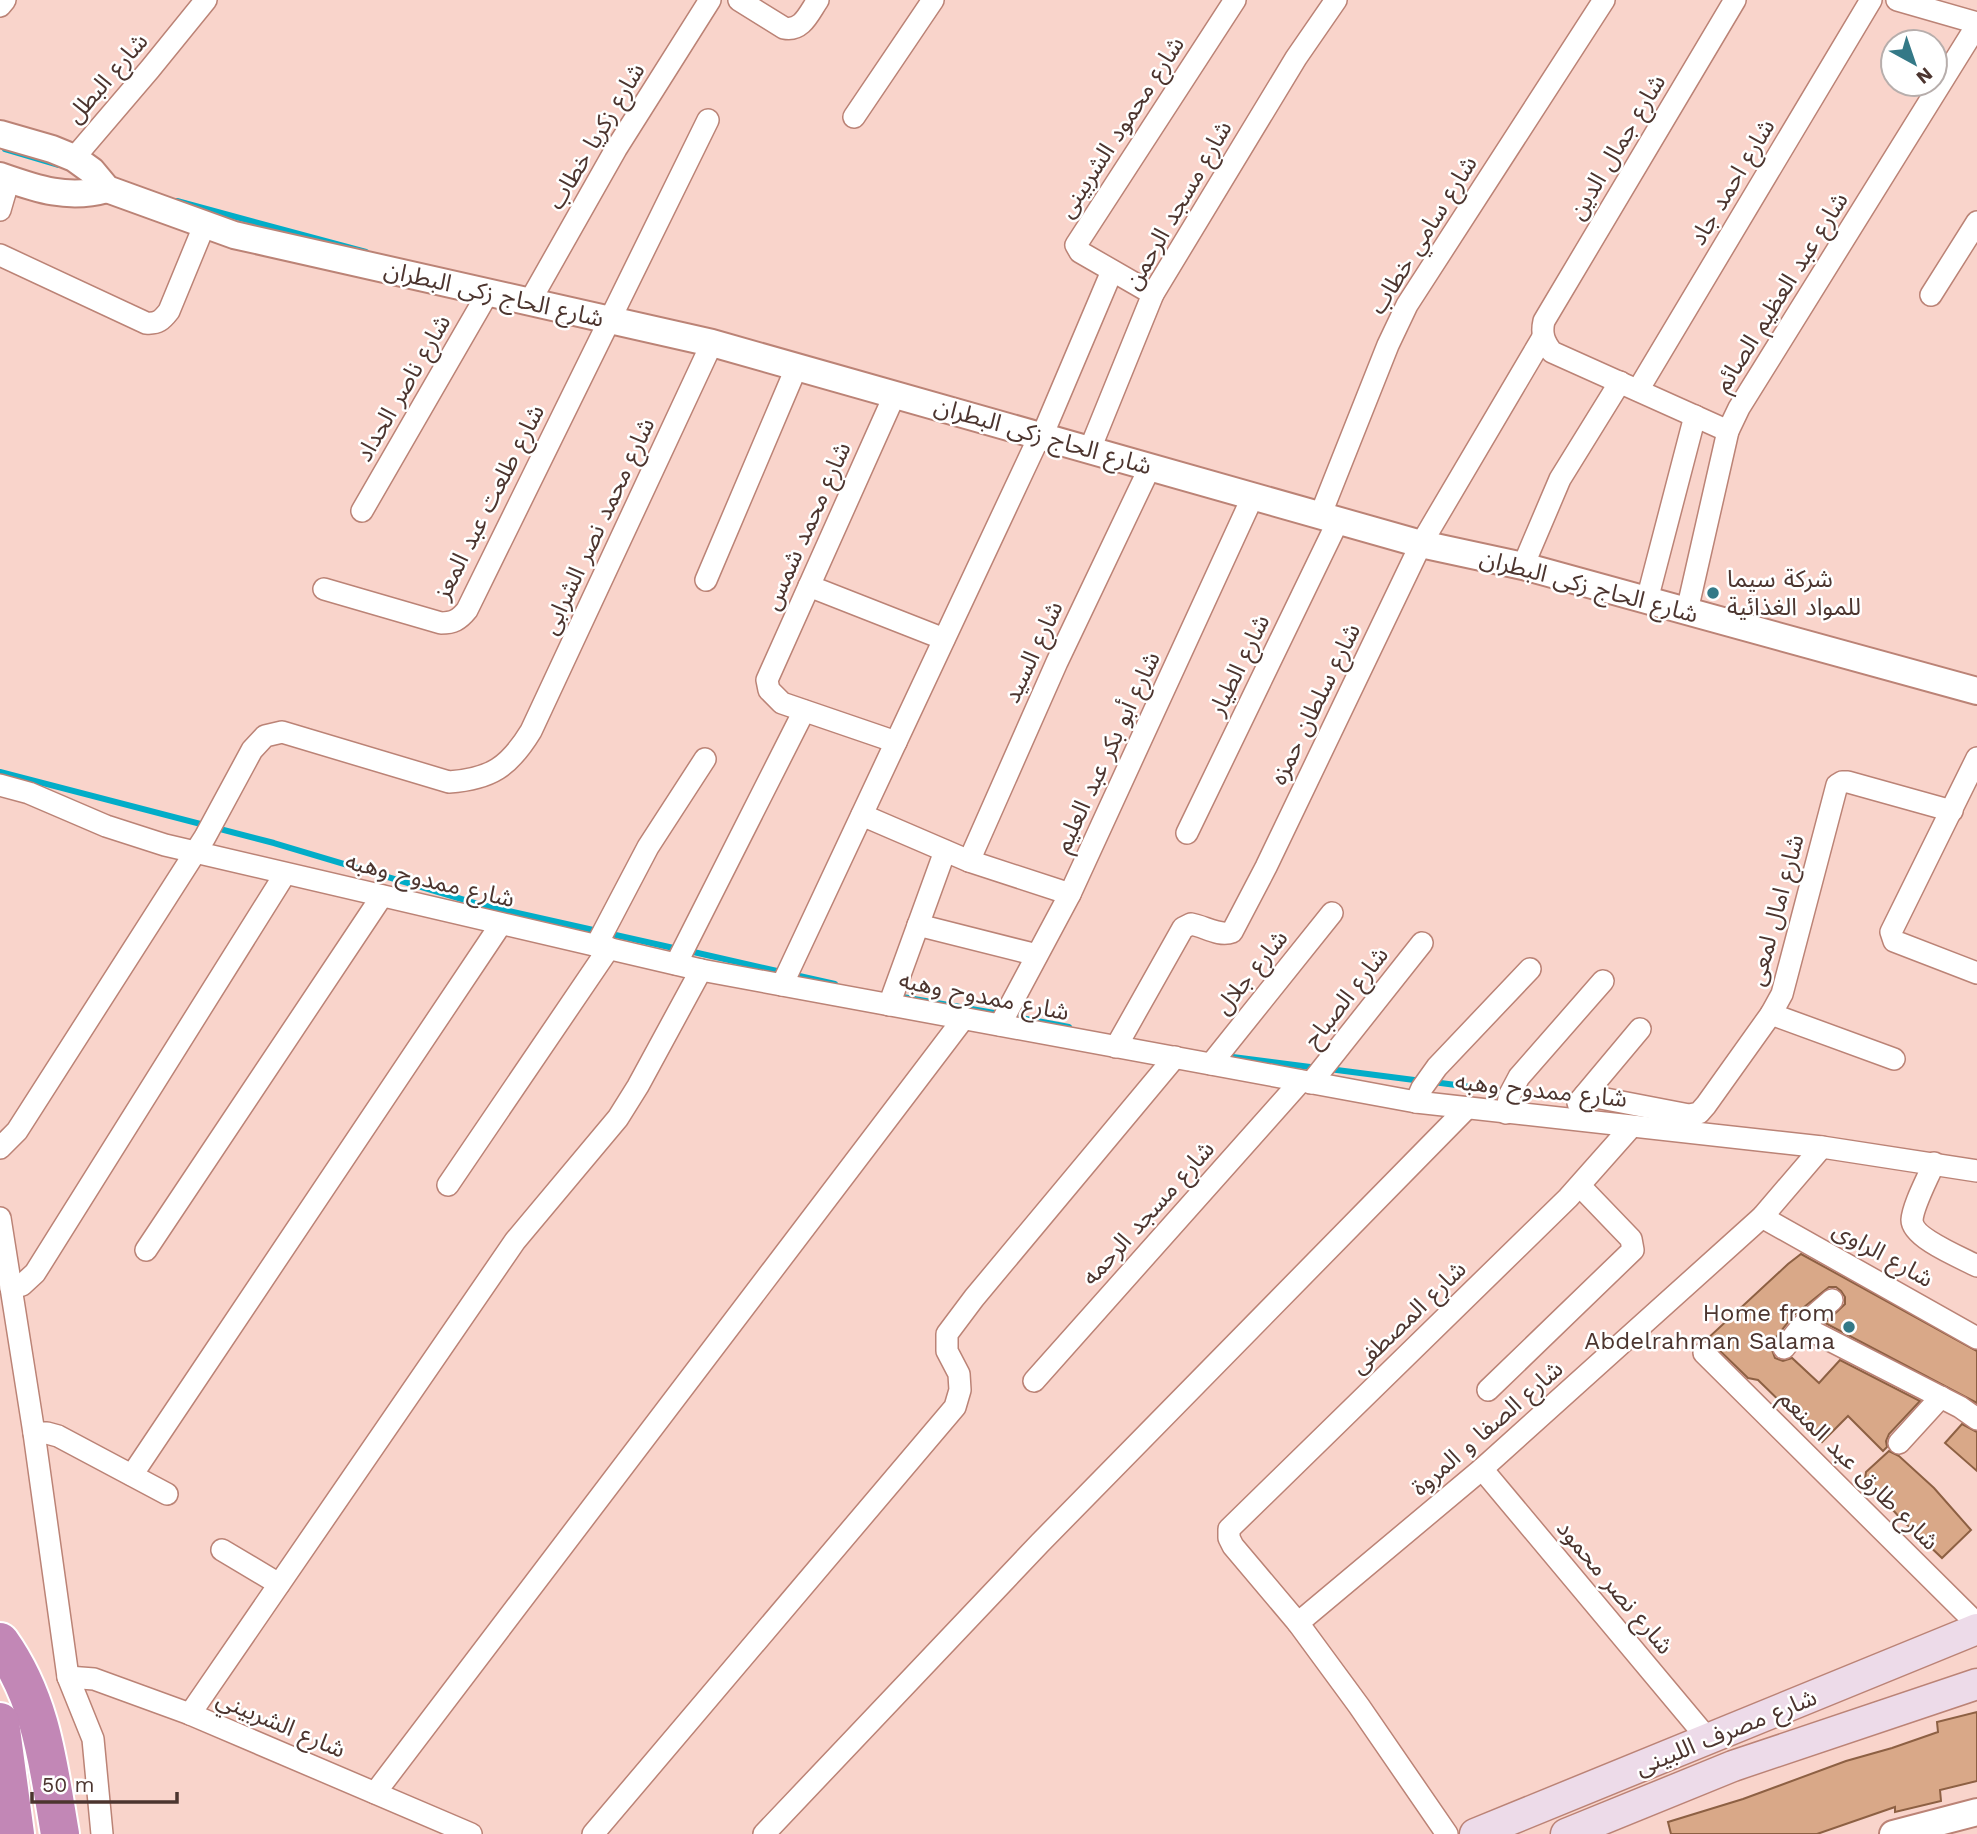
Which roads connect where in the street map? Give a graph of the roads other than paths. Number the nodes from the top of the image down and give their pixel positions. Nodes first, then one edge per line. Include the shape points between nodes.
1 (5, 0) edge
2 (206, 0) edge
3 (710, 0) edge
4 (739, 0) edge
5 (818, 0) edge
6 (933, 0) edge
7 (1235, 0) edge
8 (1336, 0) edge
9 (1604, 0) edge
10 (1735, 0) edge
11 (1871, 0) edge
12 (1897, 0) edge
13 (0, 6) edge
14 (1977, 24) edge
15 (854, 117) dead end
16 (708, 120) dead end
17 (0, 134) edge
18 (74, 158) junction
19 (5, 178) edge
20 (107, 189) junction
21 (0, 211) edge
22 (1977, 222) edge
23 (204, 226) junction
24 (0, 255) edge
25 (1112, 271) junction
26 (489, 291) junction
27 (1153, 294) junction
28 (1931, 295) dead end
29 (530, 300) junction
30 (608, 320) junction
31 (1544, 329) junction
32 (712, 343) junction
33 (797, 366) junction
34 (1629, 386) junction
35 (895, 394) junction
36 (1695, 416) junction
37 (1728, 431) junction
38 (1041, 436) junction
39 (1090, 450) junction
40 (1150, 467) junction
41 (1253, 496) junction
42 (362, 511) dead end
43 (1329, 518) junction
44 (1420, 544) junction
45 (1523, 566) junction
46 (706, 580) dead end
47 (809, 586) junction
48 (324, 589) dead end
49 (1647, 600) junction
50 (1686, 611) junction
51 (944, 639) junction
52 (1977, 691) edge
53 (804, 711) junction
54 (896, 742) junction
55 (1977, 758) edge
56 (705, 759) dead end
57 (0, 785) edge
58 (1952, 811) junction
59 (862, 815) junction
60 (1186, 833) dead end
61 (200, 845) junction
62 (945, 850) junction
63 (969, 861) junction
64 (285, 873) junction
65 (1070, 894) junction
66 (382, 896) junction
67 (1332, 914) dead end
68 (501, 923) junction
69 (918, 925) junction
70 (603, 938) junction
71 (1422, 943) dead end
72 (681, 954) junction
73 (1037, 955) junction
74 (1530, 969) dead end
75 (701, 970) junction
76 (1977, 973) edge
77 (786, 976) junction
78 (1603, 981) dead end
79 (892, 997) junction
80 (1771, 1014) junction
81 (964, 1018) junction
82 (1003, 1018) junction
83 (1640, 1029) dead end
84 (1116, 1047) junction
85 (1218, 1056) junction
86 (1175, 1058) junction
87 (1894, 1059) dead end
88 (1310, 1079) junction
89 (1419, 1095) junction
90 (1585, 1095) junction
91 (1467, 1108) junction
92 (1506, 1113) junction
93 (1564, 1119) junction
94 (1632, 1127) junction
95 (1822, 1147) junction
96 (0, 1148) edge
97 (1934, 1163) junction
98 (1977, 1171) edge
99 (448, 1185) dead end
100 (1580, 1186) junction
101 (1762, 1217) junction
102 (0, 1218) edge
103 (146, 1250) dead end
104 (1977, 1266) edge
105 (11, 1288) junction
106 (1832, 1300) dead end
107 (1802, 1326) junction
108 (1977, 1338) edge
109 (1784, 1348) dead end
110 (1704, 1353) dead end
111 (1034, 1381) dead end
112 (1488, 1390) dead end
113 (1941, 1397) junction
114 (1977, 1419) edge
115 (34, 1433) junction
116 (1899, 1443) dead end
117 (1482, 1469) junction
118 (132, 1475) junction
119 (167, 1494) dead end
120 (222, 1550) dead end
121 (279, 1584) junction
122 (1298, 1623) junction
123 (1977, 1626) edge
124 (0, 1642) edge
125 (68, 1677) junction
126 (1977, 1684) edge
127 (190, 1714) junction
128 (0, 1722) edge
129 (1708, 1739) junction
130 (375, 1793) junction
131 (1977, 1812) edge
132 (15, 1834) edge
133 (60, 1834) edge
134 (102, 1834) edge
135 (471, 1834) edge
136 (593, 1834) edge
137 (764, 1834) edge
138 (1447, 1834) edge
139 (1475, 1834) edge
140 (1566, 1834) edge
141 (1893, 1834) edge

1 - 13 street
2 - 18 street, شارع البطل
3 - 29 street, شارع زكريا خطاب via 616,149
4 - 5 street via 792,30
6 - 15 street
7 - 25 street, شارع محمود الشربينى via 1078,241 1080,252
8 - 27 street, شارع مسجد الرحمن
9 - 43 street, شارع سامي خطاب via 1407,305 1388,345
10 - 31 street, شارع جمال الدين
11 - 34 street, شارع احمد جاد
12 - 14 street
14 - 37 street, شارع عبد العظيم الصائم
16 - 30 street
17 - 18 street, شارع الحاج زكى البطران
18 - 20 street, شارع الحاج زكى البطران
19 - 20 street via 60,194 84,195
19 - 21 street
20 - 23 street, شارع الحاج زكى البطران
22 - 28 street
23 - 24 street via 169,312 154,324
23 - 26 street, شارع الحاج زكى البطران
25 - 27 street
25 - 38 street
26 - 29 street, شارع الحاج زكى البطران
26 - 42 street, شارع ناصر الحداد
27 - 39 street, شارع مسجد الرحمن
29 - 30 street, شارع الحاج زكى البطران
30 - 32 street, شارع الحاج زكى البطران
30 - 48 street, شارع طلعت عبد المعز via 461,619 440,623
31 - 34 street via 1552,352
31 - 44 street, شارع سلطان حمزه
32 - 33 street, شارع الحاج زكى البطران
32 - 61 street, شارع محمد نصر الشرابى via 518,753 498,770 474,780 449,782 273,732 252,750
33 - 35 street, شارع الحاج زكى البطران
33 - 46 street
34 - 36 street
34 - 45 street, شارع احمد جاد via 1560,479
35 - 38 street, شارع الحاج زكى البطران
35 - 47 street, شارع محمد شمس
36 - 37 street
36 - 49 street
37 - 50 street, شارع عبد العظيم الصائم
38 - 39 street, شارع الحاج زكى البطران
38 - 51 street
39 - 40 street, شارع الحاج زكى البطران
40 - 41 street, شارع الحاج زكى البطران
40 - 63 street, شارع السيد
41 - 43 street, شارع الحاج زكى البطران
41 - 65 street, شارع أبو بكر عبد العليم
43 - 44 street, شارع الحاج زكى البطران
43 - 60 street, شارع الطيار
44 - 45 street, شارع الحاج زكى البطران
44 - 84 street, شارع سلطان حمزه via 1232,932 1195,924 1183,928
45 - 49 street, شارع الحاج زكى البطران
47 - 51 street
47 - 53 street, شارع محمد شمس via 767,680 774,698
49 - 50 street, شارع الحاج زكى البطران
50 - 52 street, شارع الحاج زكى البطران
51 - 54 street
53 - 54 street
53 - 72 street
54 - 59 street
55 - 58 street
56 - 70 street via 648,847
57 - 61 street, شارع ممدوح وهبه via 136,836
58 - 76 street via 1891,932 1894,941
58 - 80 street, شارع امال لمعى via 1848,782 1837,785 1782,994
59 - 62 street
59 - 77 street
61 - 64 street, شارع ممدوح وهبه
61 - 96 street via 16,1131
62 - 63 street
62 - 69 street
63 - 65 street
64 - 66 street, شارع ممدوح وهبه
64 - 105 street via 35,1273
65 - 73 street, شارع أبو بكر عبد العليم
66 - 68 street, شارع ممدوح وهبه
66 - 103 street
67 - 85 street, شارع جلال
68 - 70 street, شارع ممدوح وهبه
68 - 118 street
69 - 73 street
69 - 79 street
70 - 72 street, شارع ممدوح وهبه
70 - 99 street
71 - 88 street, شارع الصباح
72 - 75 street, شارع ممدوح وهبه
73 - 82 street, شارع أبو بكر عبد العليم
74 - 89 street via 1437,1067
75 - 77 street, شارع ممدوح وهبه
75 - 121 street via 618,1118 515,1241
77 - 79 street, شارع ممدوح وهبه
78 - 92 street via 1520,1077
79 - 81 street, شارع ممدوح وهبه
80 - 87 street
80 - 90 street, شارع امال لمعى via 1699,1113 1689,1115
81 - 82 street, شارع ممدوح وهبه
81 - 130 street
82 - 84 street, شارع ممدوح وهبه
83 - 90 street
84 - 86 street, شارع ممدوح وهبه
85 - 86 street, شارع ممدوح وهبه
85 - 88 street, شارع ممدوح وهبه
86 - 136 street via 947,1334 947,1351 960,1390 955,1407
88 - 89 street, شارع ممدوح وهبه
88 - 111 street, شارع مسجد الرحمه
89 - 91 street, شارع ممدوح وهبه
90 - 93 street
91 - 92 street, شارع ممدوح وهبه
91 - 137 street via 1040,1543
92 - 93 street, شارع ممدوح وهبه
93 - 94 street, شارع ممدوح وهبه
94 - 95 street, شارع ممدوح وهبه
94 - 100 street, شارع المصطفى
95 - 97 street, شارع ممدوح وهبه
95 - 101 street, شارع الصفا و المروة
97 - 98 street, شارع ممدوح وهبه
97 - 104 street via 1912,1218 1915,1230
100 - 112 street via 1631,1239 1633,1250
100 - 122 street, شارع المصطفى via 1229,1529 1233,1546
101 - 108 street, شارع الراوى
101 - 117 street, شارع الصفا و المروة
102 - 105 street
105 - 115 street
106 - 107 street
107 - 109 street
107 - 113 street
110 - 123 street, شارع طارق عبد المنعم
113 - 114 street
113 - 116 street
115 - 118 street via 58,1436
115 - 125 street
117 - 122 street, شارع الصفا و المروة
117 - 129 street, شارع نصر محمود
118 - 119 street
120 - 121 street
121 - 127 street
122 - 138 street
123 - 129 main road, شارع مصرف اللبينى
124 - 133 highway via 29,1692 39,1721
125 - 127 street, شارع الشربيني via 94,1679
125 - 134 street via 93,1740
126 - 140 main road, شارع مصرف اللبينى via 1733,1766
127 - 130 street, شارع الشربيني
128 - 132 highway
129 - 139 main road, شارع مصرف اللبينى
130 - 135 street, شارع الشربيني
131 - 141 street

